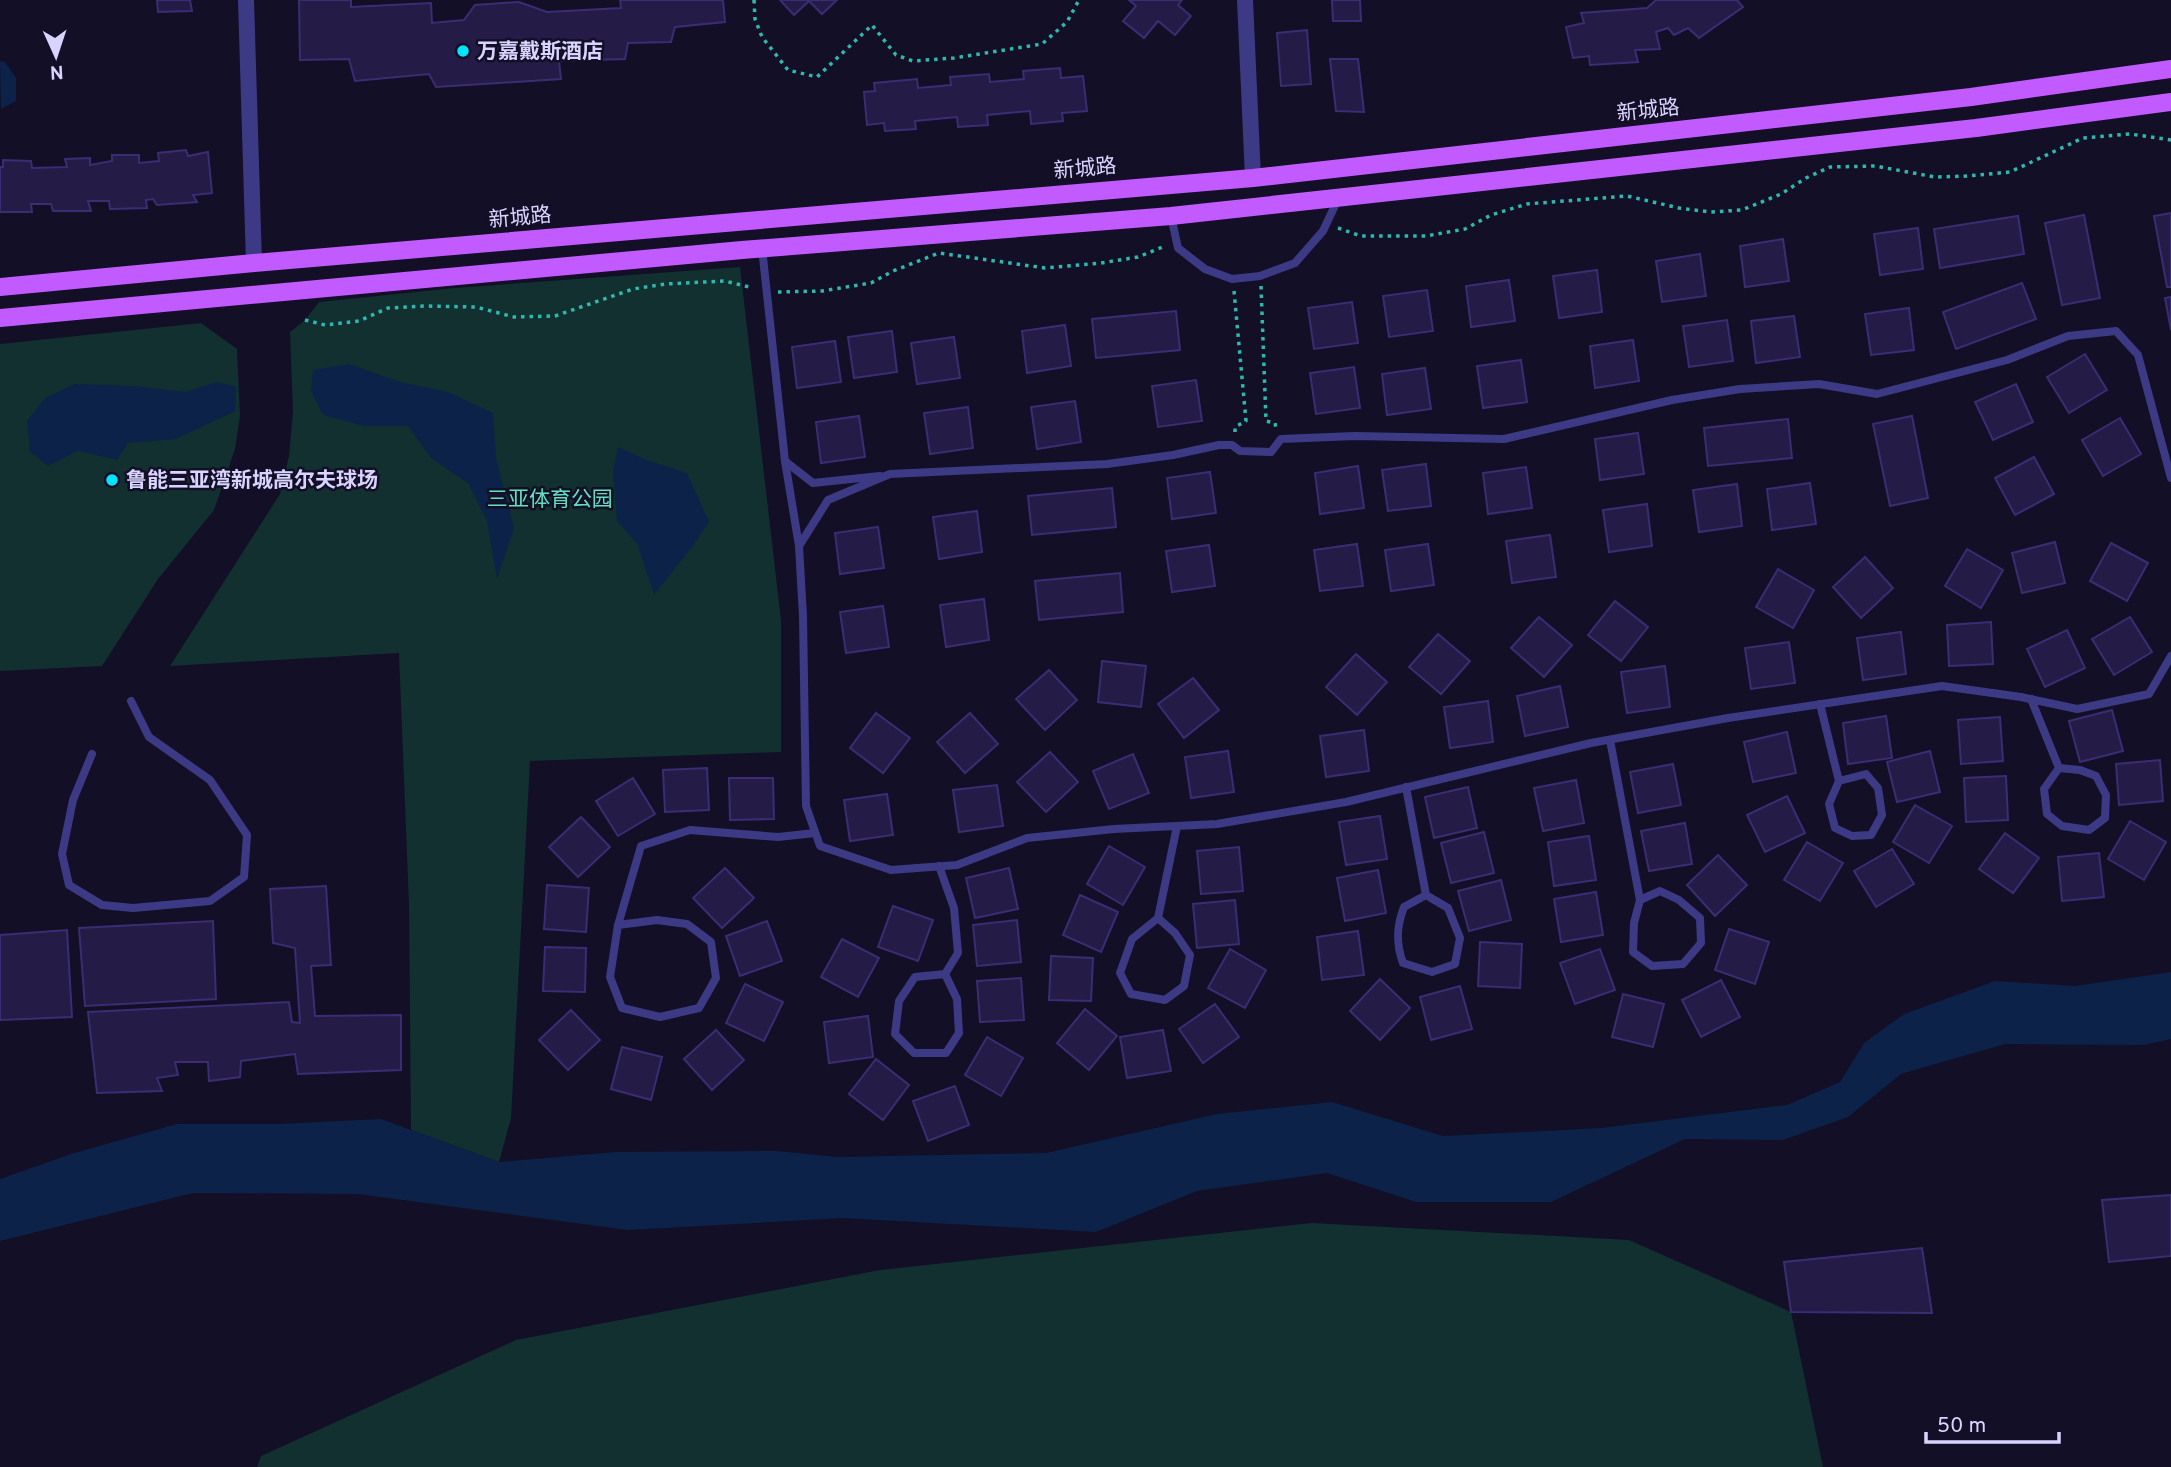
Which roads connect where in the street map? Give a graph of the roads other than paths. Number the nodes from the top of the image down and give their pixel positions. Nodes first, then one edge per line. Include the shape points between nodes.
1 (246, 0) edge
2 (1245, 0) edge
3 (2171, 69) edge
4 (2171, 102) edge
5 (1253, 178) junction
6 (1338, 199) junction
7 (1171, 216) junction
8 (762, 248) junction
9 (254, 263) junction
10 (0, 287) edge
11 (0, 318) edge
12 (785, 461) junction
13 (890, 474) junction
14 (2171, 478) edge
15 (799, 546) junction
16 (2171, 656) edge
17 (2031, 699) junction
18 (131, 701) dead end
19 (1819, 705) junction
20 (1610, 740) junction
21 (92, 754) dead end
22 (2059, 768) junction
23 (1839, 781) junction
24 (1406, 788) junction
25 (1177, 826) junction
26 (815, 833) junction
27 (939, 866) junction
28 (1426, 895) junction
29 (1640, 900) junction
30 (1158, 918) junction
31 (618, 925) junction
32 (944, 974) junction

1 - 9 street
2 - 5 street
3 - 5 main road, 新城路 via 1971,97
4 - 6 main road
5 - 9 main road, 新城路
6 - 7 main road
6 - 7 lane via 1323,232 1295,262 1260,276 1233,279 1205,269 1178,248
7 - 8 main road
8 - 11 main road
8 - 12 lane
9 - 10 main road, 新城路
12 - 13 lane via 813,483
12 - 15 lane
13 - 14 lane via 1107,464 1219,445 1271,452 1281,439 1504,439 1740,389 1819,384 1877,394 2007,360 2068,336 2116,331 2138,355
13 - 15 lane via 828,500
15 - 26 lane via 806,806
16 - 17 lane via 2149,694 2077,709
17 - 19 lane via 1942,686
17 - 22 lane
18 - 21 lane via 149,737 210,780 247,835 244,877 210,901 134,908 102,905 69,885 62,854 73,800
19 - 20 lane
19 - 23 lane
20 - 24 lane
20 - 29 lane
22 - 22 lane via 2045,789 2047,814 2062,826 2088,830 2105,818 2106,795 2096,776
23 - 23 lane via 1829,804 1835,828 1852,836 1871,835 1882,815 1878,788 1866,774
24 - 25 lane via 1230,822
24 - 28 lane
25 - 27 lane via 1027,838 957,865
25 - 30 lane
26 - 27 lane via 820,846 891,870
26 - 31 lane via 778,837 690,830 641,846
27 - 32 lane via 954,908 958,953
28 - 28 lane via 1448,908 1460,939 1455,964 1432,972 1402,963 1397,948 1398,921 1404,907
29 - 29 lane via 1633,952 1652,966 1682,964 1701,943 1700,918 1660,891
30 - 30 lane via 1132,939 1120,973 1131,994 1165,1000 1184,986 1190,955
31 - 31 lane via 610,977 622,1008 660,1017 699,1008 716,978 711,942 687,924 657,920
32 - 32 lane via 915,977 899,1001 895,1034 914,1053 946,1053 959,1032 957,999

